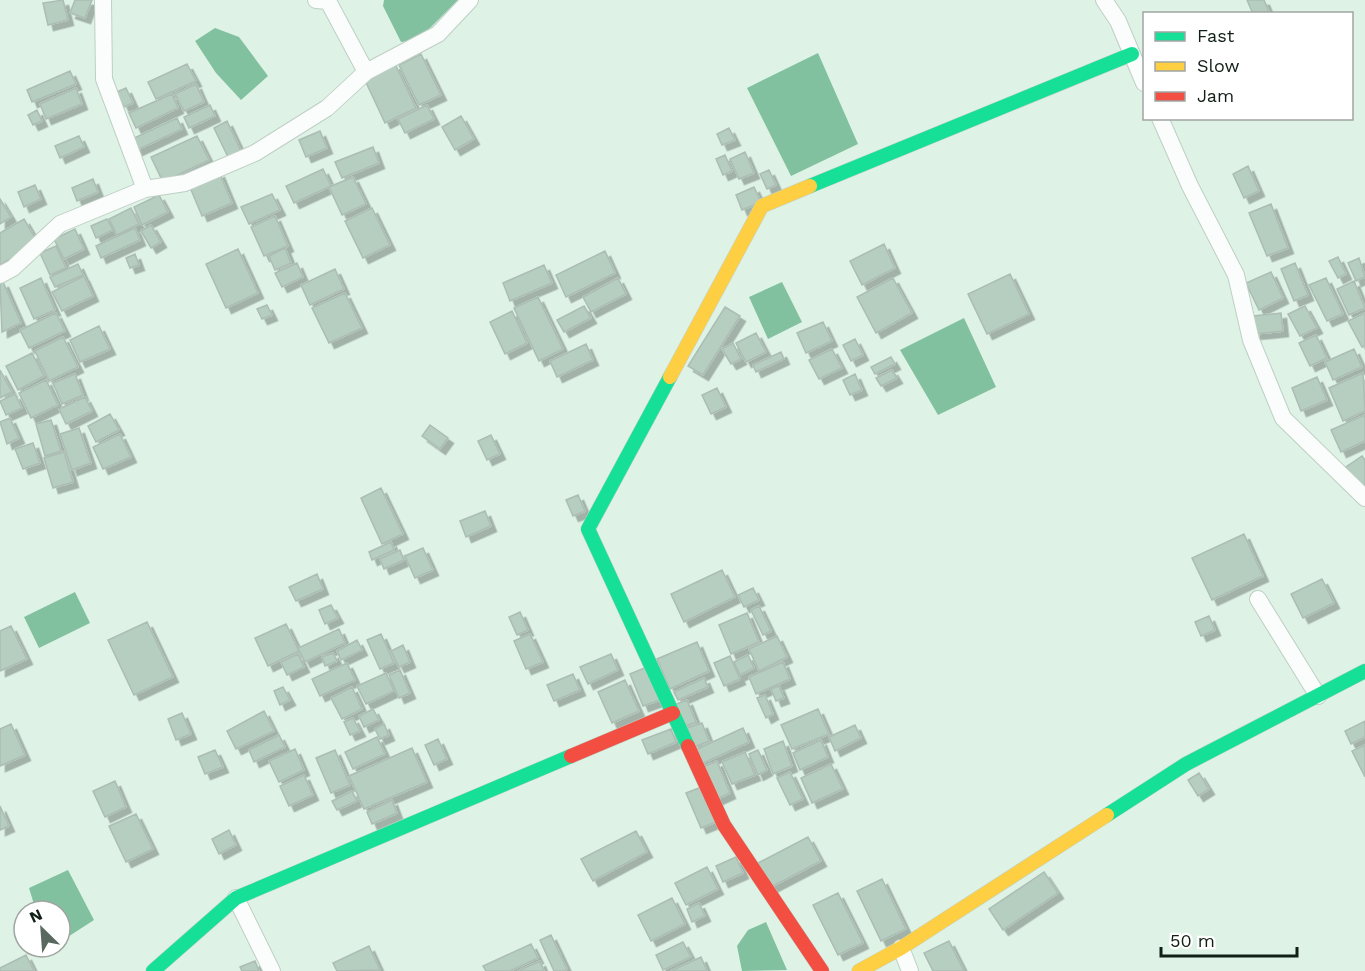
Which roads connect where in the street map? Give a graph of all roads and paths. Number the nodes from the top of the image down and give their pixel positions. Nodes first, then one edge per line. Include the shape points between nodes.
1 (103, 0) edge
2 (315, 0) edge
3 (470, 0) edge
4 (1104, 0) edge
5 (1132, 54) junction
6 (366, 72) junction
7 (1143, 80) edge
8 (1161, 120) edge
9 (145, 189) junction
10 (0, 275) edge
11 (1365, 498) edge
12 (1258, 599) dead end
13 (1365, 671) edge
14 (1318, 696) junction
15 (673, 713) junction
16 (236, 898) junction
17 (901, 948) junction
18 (153, 971) edge
19 (272, 971) edge
20 (822, 971) edge
21 (859, 971) edge
22 (910, 971) edge

1 - 9 street via 104,79
2 - 6 street via 328,1
3 - 6 street via 438,34
4 - 5 street
5 - 7 street
5 - 15 street via 762,206 588,529
6 - 9 street via 327,108 255,153 185,183
8 - 11 street via 1236,275 1251,340 1283,418
9 - 10 street via 60,224
12 - 14 street
13 - 14 street
14 - 17 street via 1186,764
15 - 16 street
15 - 20 street via 724,825
16 - 18 street
16 - 19 street
17 - 21 street
17 - 22 street

